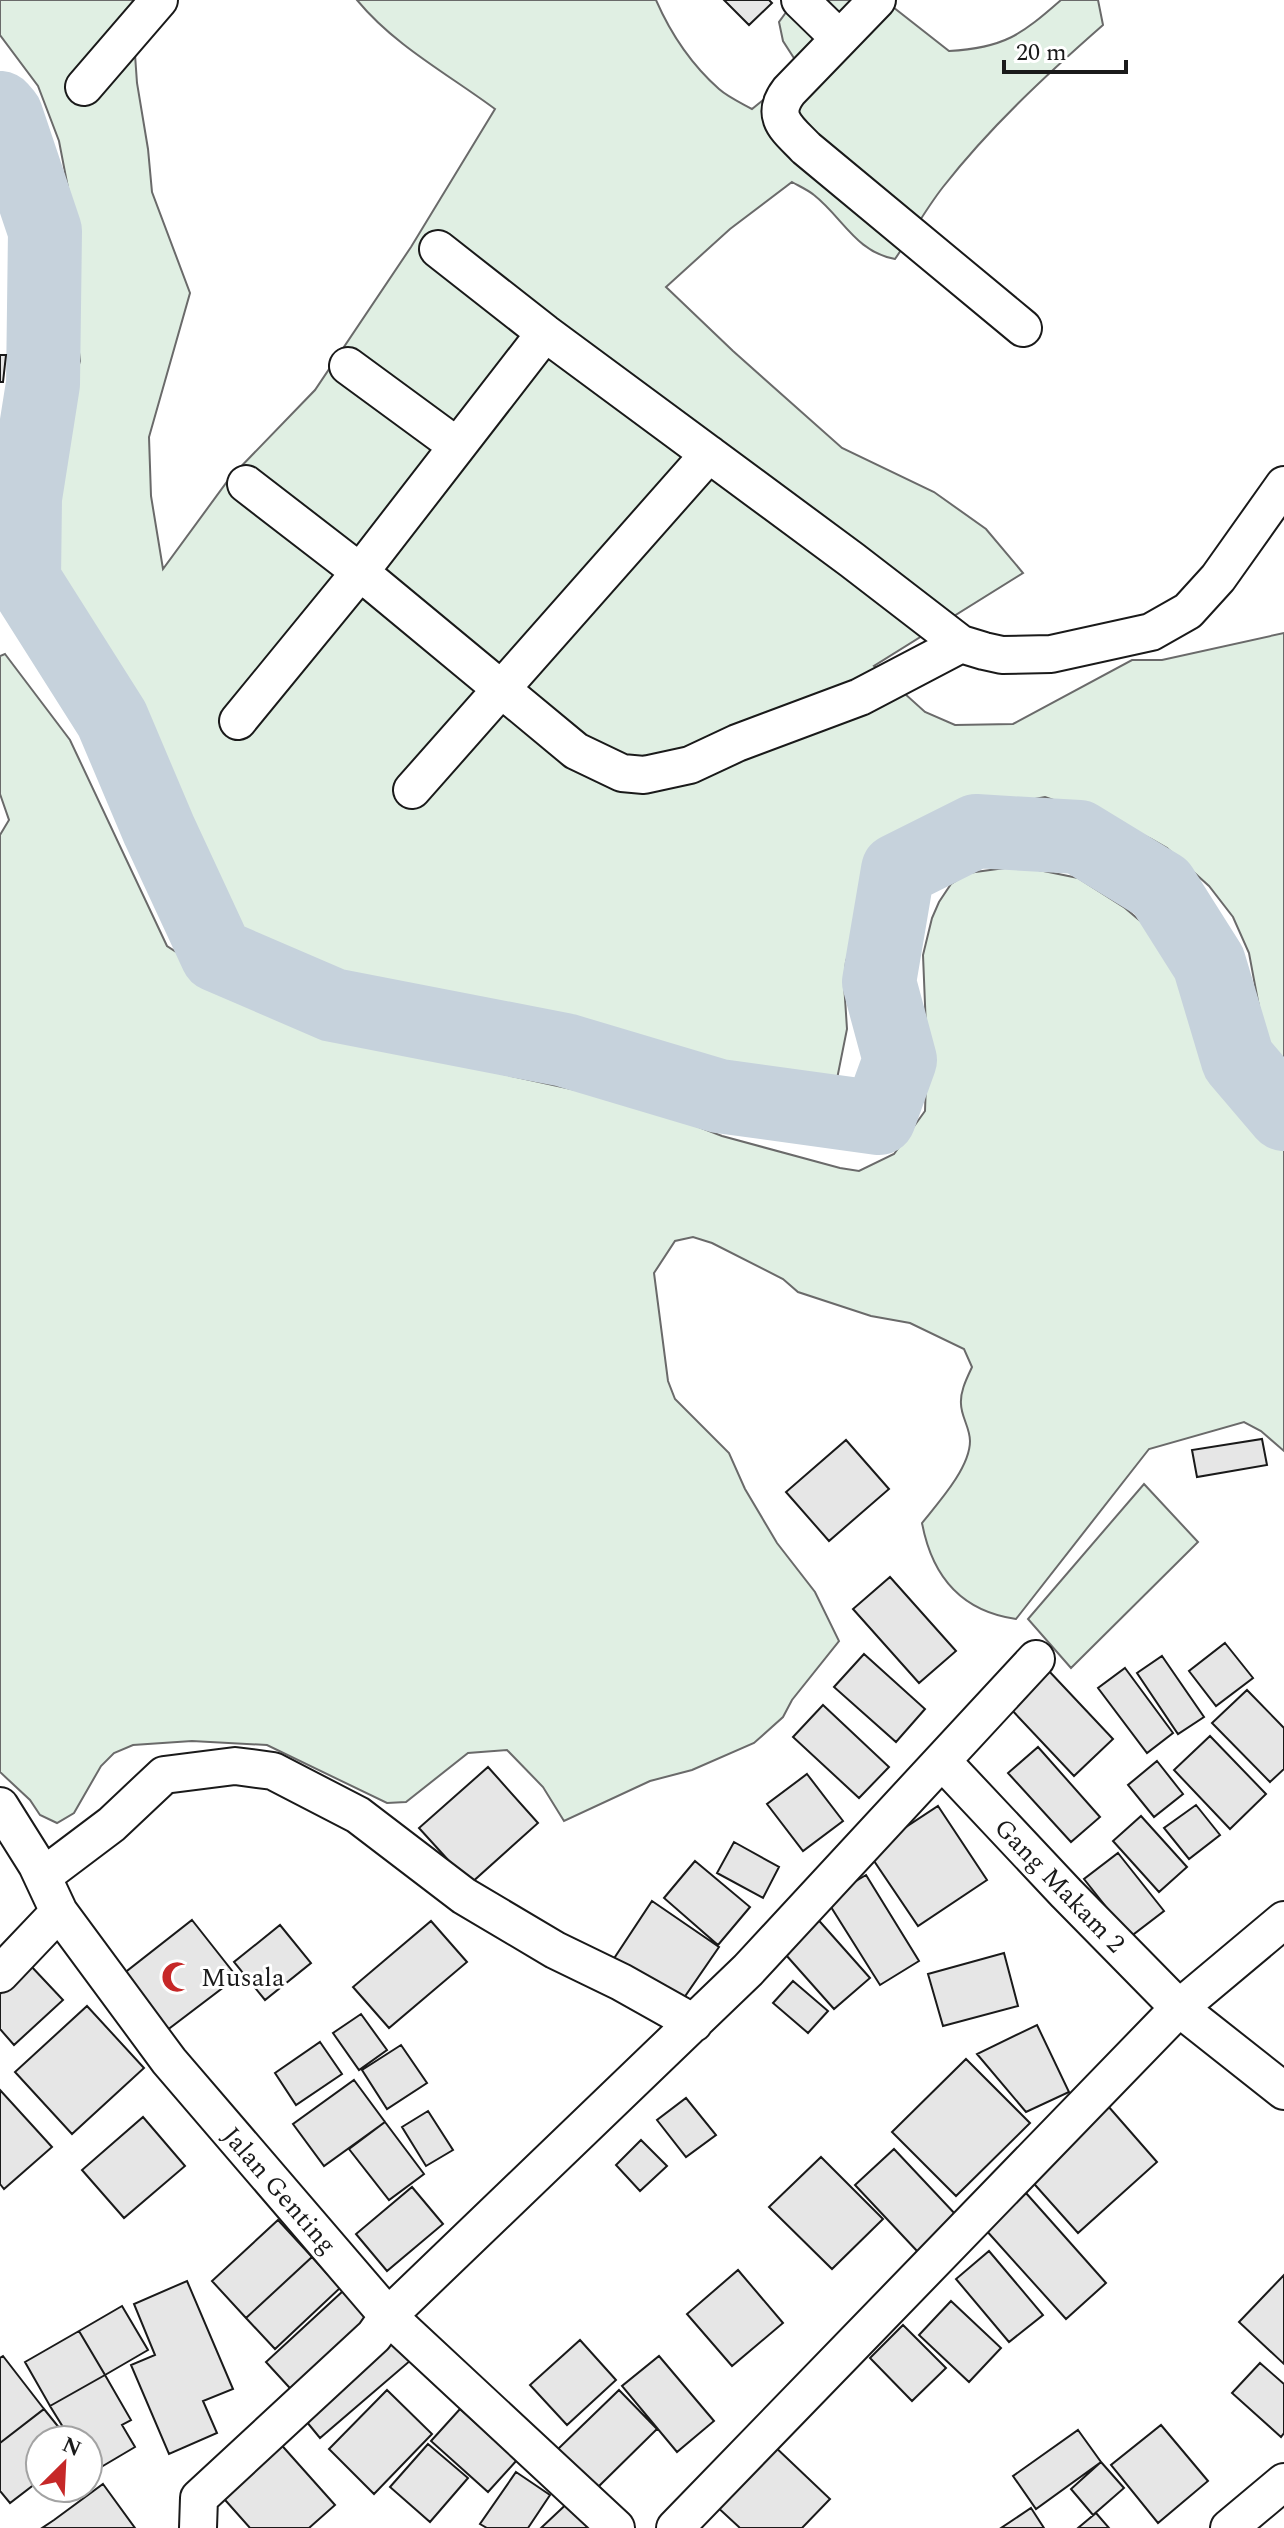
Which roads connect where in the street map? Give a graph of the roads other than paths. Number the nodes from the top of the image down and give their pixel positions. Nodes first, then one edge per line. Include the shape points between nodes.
1 (159, 0) edge
2 (800, 0) edge
3 (877, 0) edge
4 (839, 38) junction
5 (84, 87) dead end
6 (438, 249) dead end
7 (1023, 328) dead end
8 (545, 333) junction
9 (348, 366) dead end
10 (457, 446) junction
11 (709, 454) junction
12 (246, 484) dead end
13 (1284, 485) edge
14 (360, 572) junction
15 (961, 644) junction
16 (499, 690) junction
17 (238, 721) dead end
18 (412, 790) dead end
19 (1036, 1659) dead end
20 (942, 1761) junction
21 (0, 1806) edge
22 (43, 1876) junction
23 (59, 1912) junction
24 (1284, 1920) edge
25 (0, 1974) edge
26 (1179, 2008) junction
27 (694, 2023) junction
28 (1284, 2091) edge
29 (388, 2316) junction
30 (1284, 2482) edge
31 (198, 2528) edge
32 (616, 2528) edge
33 (675, 2528) edge
34 (1229, 2528) edge

1 - 5 street
2 - 4 street
3 - 4 street
4 - 7 street via 783,98 781,121 806,148
6 - 8 street
8 - 10 street
8 - 11 street
9 - 10 street
10 - 14 street
11 - 15 street
11 - 16 street
12 - 14 street
13 - 15 street via 1208,589 1188,611 1151,632 1028,656
14 - 16 street
14 - 17 street
15 - 16 street via 860,697 690,765 644,775 622,773 576,751
16 - 18 street
19 - 20 street
20 - 26 street, Gang Makam 2
20 - 27 street
21 - 22 street, Jalan Genting
22 - 23 street, Jalan Genting
22 - 27 street via 112,1824 164,1775 235,1766 273,1771 358,1815 464,1896
23 - 25 street
23 - 29 street, Jalan Genting via 169,2061
24 - 26 street
26 - 28 street, Gang Makam 2
26 - 33 street
27 - 29 street
29 - 31 street via 374,2336 199,2498
29 - 32 street, Jalan Genting
30 - 34 street

